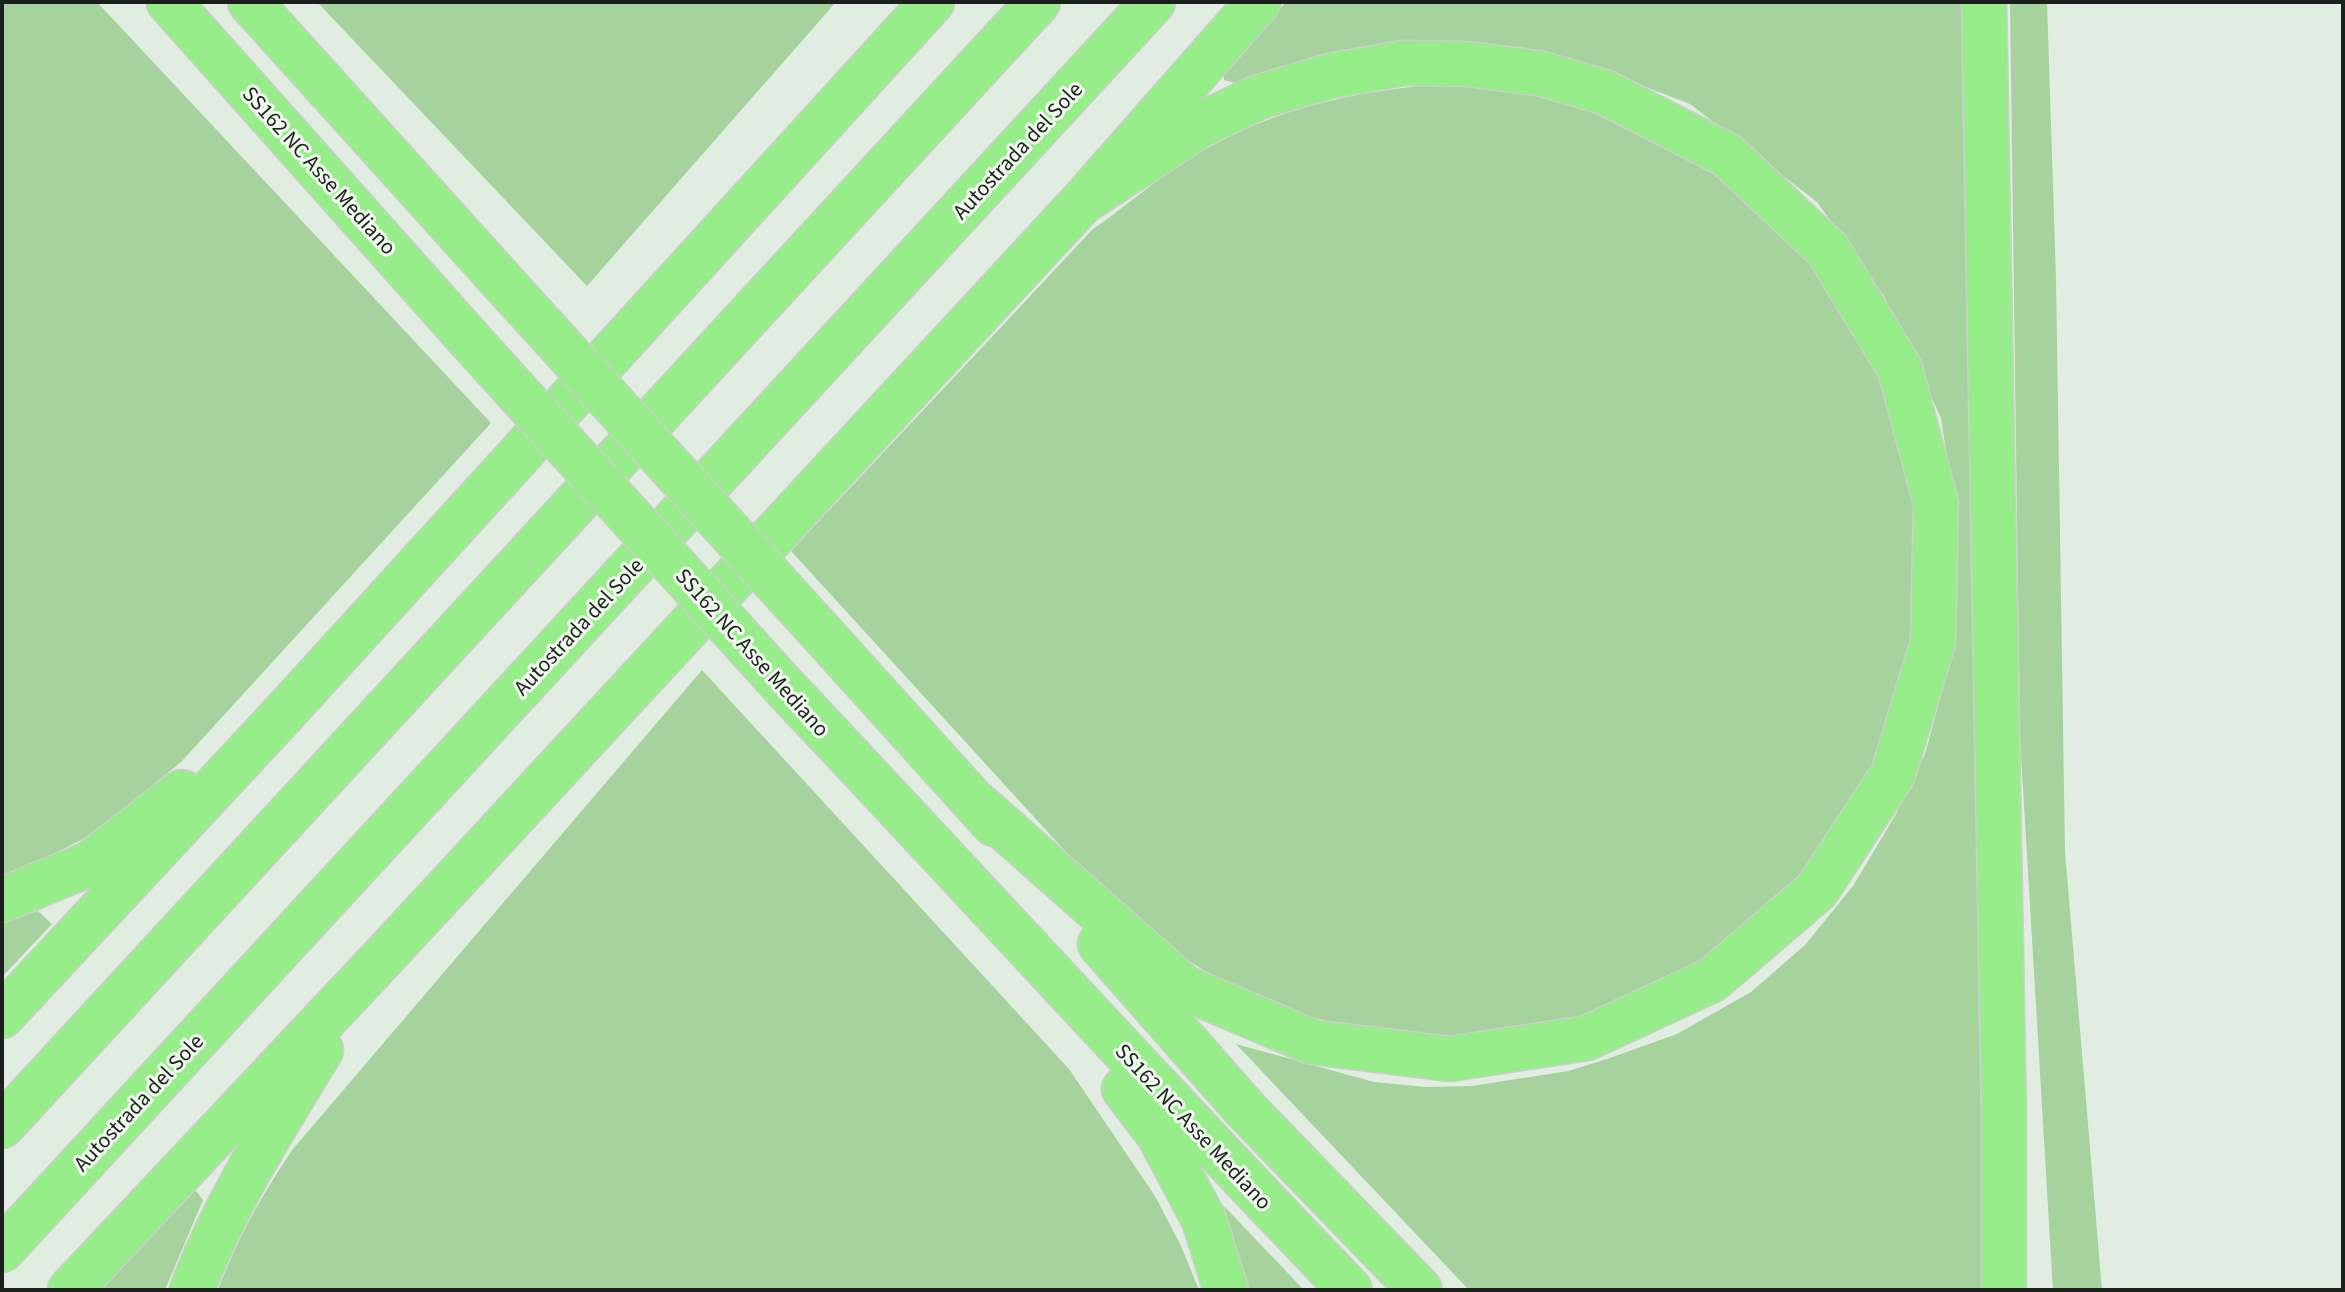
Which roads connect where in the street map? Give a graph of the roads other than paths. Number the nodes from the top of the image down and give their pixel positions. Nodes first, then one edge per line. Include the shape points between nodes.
1 (144, 2) edge
2 (169, 2) edge
3 (250, 2) edge
4 (921, 2) edge
5 (932, 2) edge
6 (1038, 2) edge
7 (1153, 2) edge
8 (1258, 2) edge
9 (1984, 2) edge
10 (895, 41) junction
11 (223, 62) junction
12 (1082, 202) junction
13 (285, 712) junction
14 (975, 802) junction
15 (931, 842) junction
16 (2, 900) edge
17 (387, 953) junction
18 (2, 1016) edge
19 (2, 1126) edge
20 (2, 1250) edge
21 (70, 1290) edge
22 (192, 1290) edge
23 (1226, 1290) edge
24 (1350, 1290) edge
25 (1420, 1290) edge
26 (2004, 1290) edge

1 - 11 highway
2 - 11 highway, SS162 NC Asse Mediano
3 - 14 highway, bridge
4 - 10 highway
5 - 10 highway
6 - 19 highway
7 - 20 highway, Autostrada del Sole
8 - 12 highway
9 - 26 highway
10 - 13 highway
11 - 15 highway, SS162 NC Asse Mediano, bridge via 788,691
12 - 14 highway via 1200,125 1259,97 1330,76 1403,63 1538,73 1604,92 1714,148 1828,250 1900,369 1936,503 1933,642 1893,774 1817,890 1712,980 1587,1038 1450,1059 1312,1042 1185,988
12 - 17 highway
13 - 16 highway via 89,864
13 - 18 highway
14 - 25 highway via 1246,1110
15 - 23 highway via 1159,1135 1204,1220
15 - 24 highway, SS162 NC Asse Mediano
17 - 21 highway
17 - 22 highway via 259,1150

